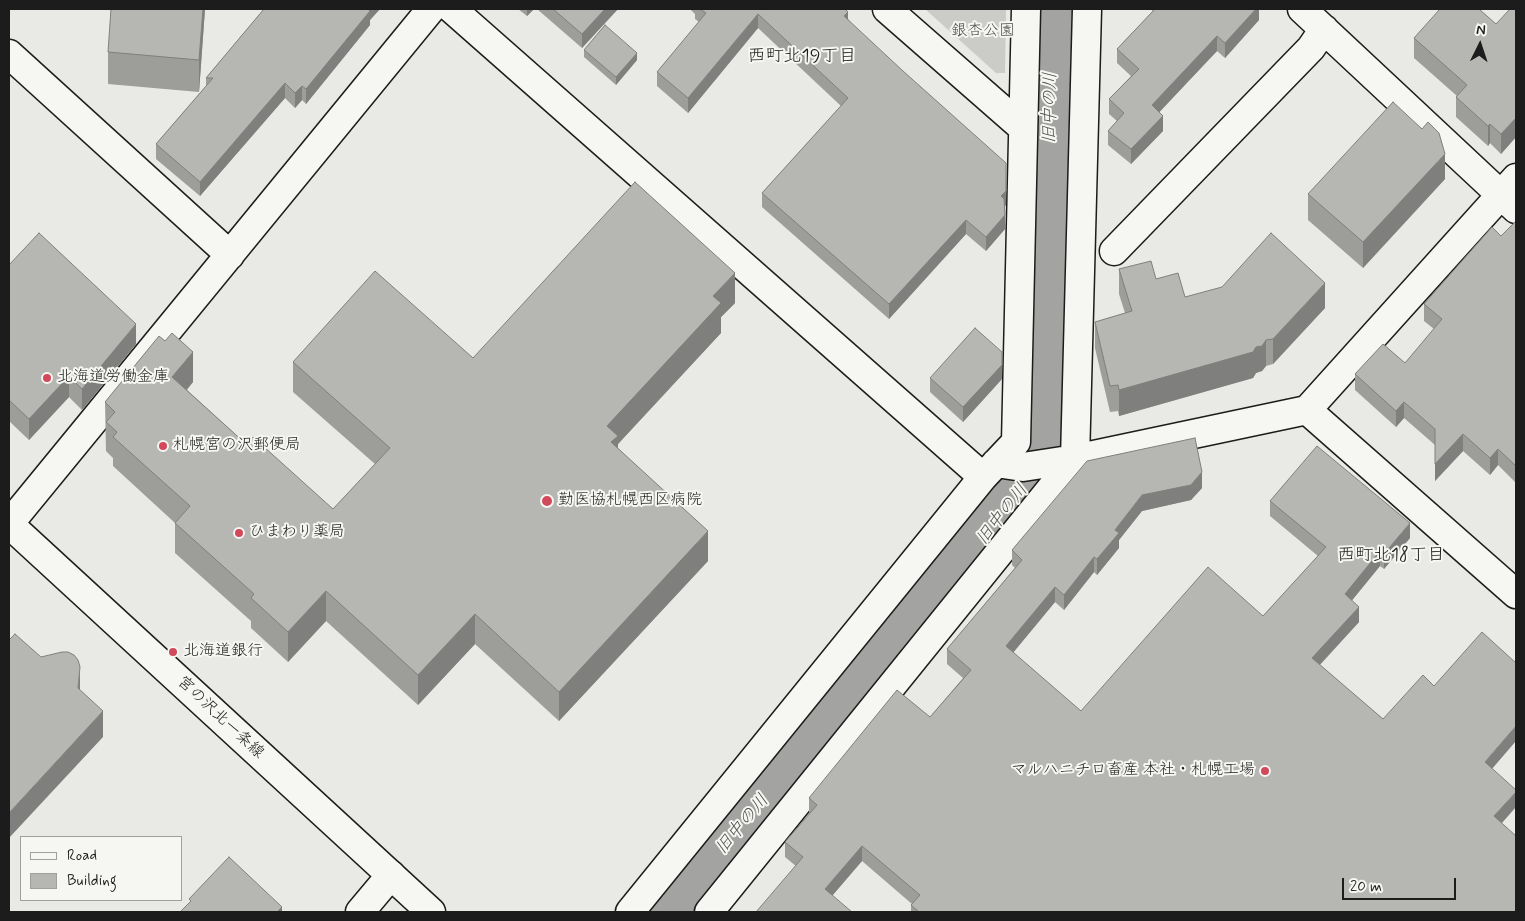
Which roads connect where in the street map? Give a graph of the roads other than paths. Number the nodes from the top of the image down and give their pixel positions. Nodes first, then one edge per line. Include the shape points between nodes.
1 (432, 9) edge
2 (452, 9) edge
3 (887, 9) edge
4 (1026, 9) edge
5 (1087, 9) edge
6 (1302, 9) edge
7 (1324, 29) junction
8 (9, 54) edge
9 (1023, 128) junction
10 (1511, 194) edge
11 (1114, 251) dead end
12 (230, 255) junction
13 (1308, 410) junction
14 (1067, 460) junction
15 (1001, 469) junction
16 (9, 524) edge
17 (1516, 594) edge
18 (391, 875) junction
19 (360, 912) edge
20 (432, 912) edge
21 (630, 912) edge
22 (710, 912) edge

1 - 12 street
2 - 15 street
3 - 9 street
4 - 9 street
5 - 14 street
6 - 7 street
7 - 10 street
7 - 11 street via 1311,48
8 - 12 street
9 - 15 street via 1016,442
10 - 13 street
12 - 16 street
13 - 14 street
13 - 17 street
14 - 15 street
14 - 22 street
15 - 21 street
16 - 18 street, 宮の沢北一条線
18 - 19 street
18 - 20 street, 宮の沢北一条線

